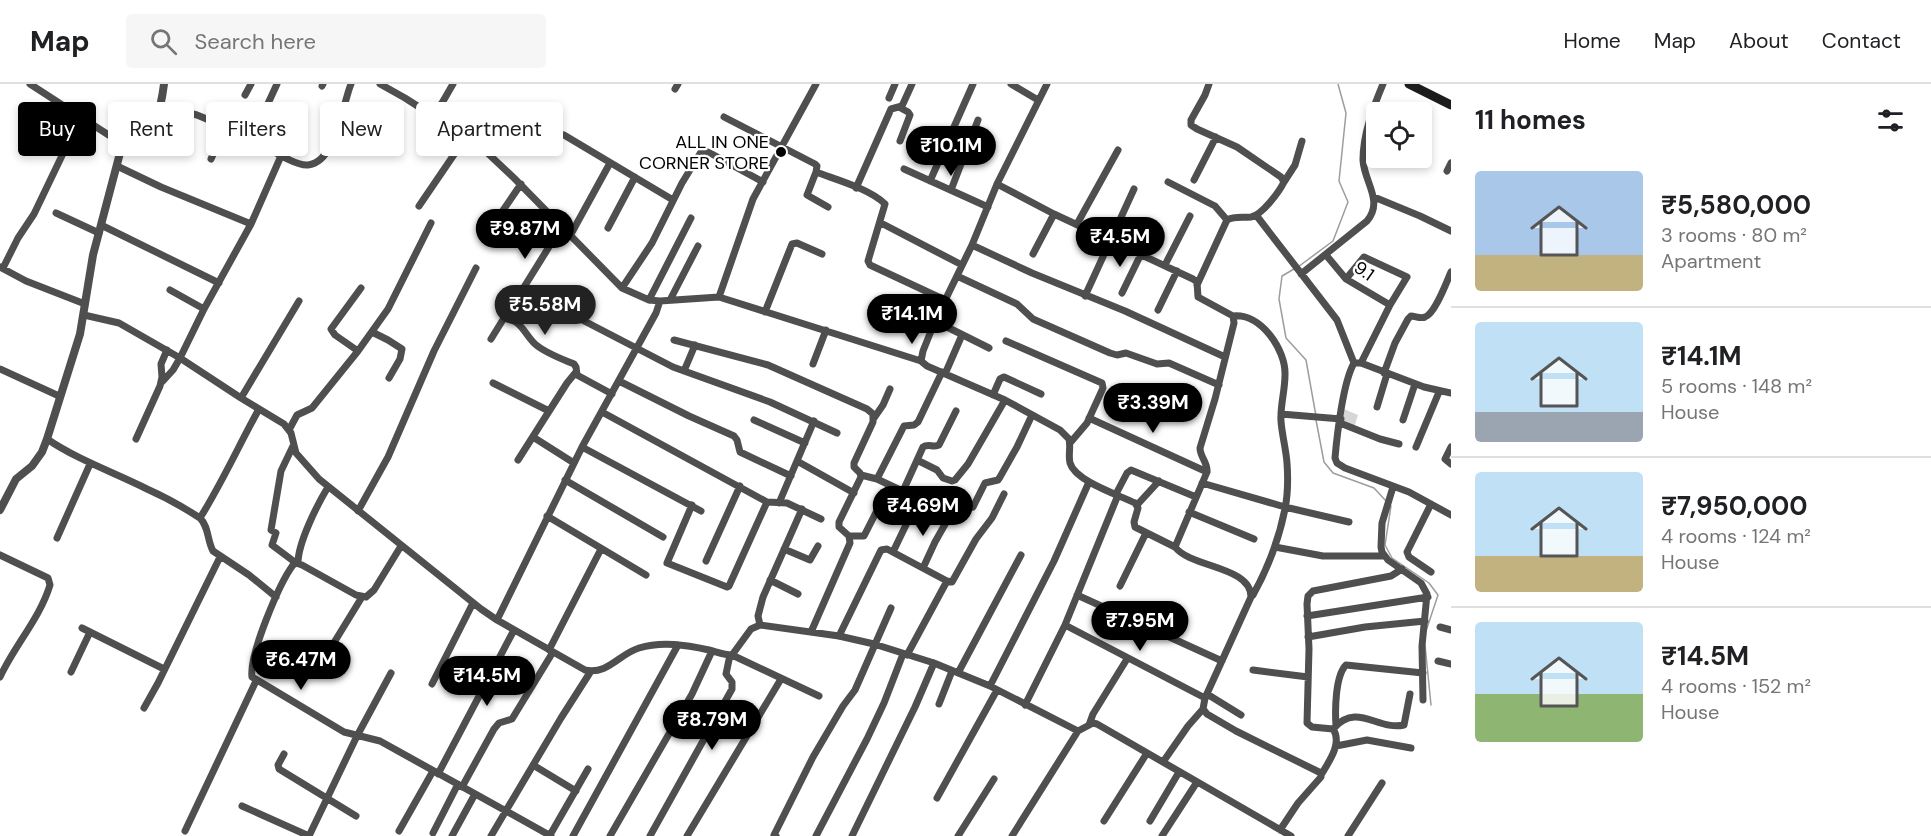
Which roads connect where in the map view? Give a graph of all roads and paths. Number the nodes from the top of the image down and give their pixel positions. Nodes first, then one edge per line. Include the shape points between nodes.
1 (30, 84) edge
2 (164, 84) edge
3 (251, 84) edge
4 (277, 84) edge
5 (351, 84) edge
6 (380, 84) edge
7 (453, 84) edge
8 (816, 84) edge
9 (895, 84) edge
10 (912, 84) edge
11 (973, 84) edge
12 (1011, 84) edge
13 (1047, 84) edge
14 (1209, 84) edge
15 (1383, 84) edge
16 (1409, 84) edge
17 (245, 95) dead end
18 (889, 98) dead end
19 (1038, 100) junction
20 (59, 102) edge
21 (162, 102) edge
22 (269, 102) edge
23 (441, 102) edge
24 (416, 105) edge
25 (1451, 105) edge
26 (899, 107) junction
27 (724, 117) dead end
28 (978, 120) dead end
29 (564, 135) dead end
30 (1216, 137) junction
31 (900, 141) dead end
32 (1302, 141) dead end
33 (782, 148) junction
34 (1118, 150) dead end
35 (62, 156) edge
36 (120, 156) edge
37 (212, 156) edge
38 (281, 156) joint
39 (453, 156) edge
40 (491, 156) edge
41 (211, 159) dead end
42 (610, 163) junction
43 (1451, 163) edge
44 (117, 166) junction
45 (904, 169) dead end
46 (1447, 171) dead end
47 (816, 172) junction
48 (635, 177) junction
49 (1194, 180) dead end
50 (930, 181) junction
51 (763, 182) junction
52 (1168, 182) dead end
53 (1284, 182) junction
54 (521, 184) junction
55 (997, 184) junction
56 (856, 188) junction
57 (1134, 189) dead end
58 (951, 190) junction
59 (1374, 197) junction
60 (673, 200) junction
61 (419, 206) dead end
62 (828, 207) dead end
63 (988, 207) junction
64 (56, 213) dead end
65 (1054, 213) junction
66 (1256, 215) junction
67 (1190, 216) dead end
68 (691, 218) dead end
69 (1227, 220) junction
70 (495, 222) dead end
71 (431, 223) dead end
72 (881, 223) junction
73 (251, 224) junction
74 (1077, 224) junction
75 (562, 226) junction
76 (608, 228) dead end
77 (100, 229) junction
78 (1451, 231) edge
79 (571, 234) junction
80 (1110, 239) junction
81 (972, 245) junction
82 (698, 246) dead end
83 (822, 254) dead end
84 (1033, 254) dead end
85 (1141, 254) junction
86 (1326, 255) junction
87 (1165, 265) junction
88 (962, 266) junction
89 (1, 267) edge
90 (476, 268) dead end
91 (1177, 271) junction
92 (1451, 272) edge
93 (1301, 273) junction
94 (957, 276) junction
95 (1346, 279) junction
96 (219, 283) junction
97 (1197, 285) junction
98 (361, 288) dead end
99 (622, 288) junction
100 (170, 290) dead end
101 (1122, 293) dead end
102 (1085, 296) junction
103 (719, 297) junction
104 (650, 300) junction
105 (670, 300) junction
106 (945, 300) junction
107 (299, 301) dead end
108 (660, 301) junction
109 (85, 304) junction
110 (1389, 305) junction
111 (511, 308) dead end
112 (204, 309) junction
113 (563, 310) dead end
114 (1158, 310) dead end
115 (765, 312) junction
116 (84, 315) junction
117 (1233, 316) junction
118 (935, 321) junction
119 (826, 330) junction
120 (372, 332) junction
121 (962, 335) junction
122 (491, 339) dead end
123 (674, 340) dead end
124 (1006, 341) dead end
125 (695, 345) junction
126 (636, 348) junction
127 (989, 348) dead end
128 (166, 350) junction
129 (358, 351) junction
130 (1225, 357) junction
131 (180, 358) junction
132 (921, 361) junction
133 (1357, 363) junction
134 (813, 364) dead end
135 (0, 369) edge
136 (684, 371) junction
137 (576, 372) junction
138 (943, 373) junction
139 (1386, 373) junction
140 (389, 378) dead end
141 (162, 381) junction
142 (619, 381) junction
143 (493, 383) dead end
144 (1415, 384) junction
145 (1219, 385) junction
146 (890, 389) dead end
147 (1439, 392) junction
148 (1451, 393) edge
149 (612, 394) junction
150 (1041, 394) dead end
151 (993, 395) junction
152 (59, 396) junction
153 (241, 398) junction
154 (1005, 400) junction
155 (1377, 407) dead end
156 (259, 409) junction
157 (549, 411) junction
158 (956, 411) dead end
159 (602, 412) junction
160 (1032, 414) junction
161 (1281, 414) junction
162 (874, 418) junction
163 (1089, 418) junction
164 (754, 420) dead end
165 (1403, 420) dead end
166 (814, 421) junction
167 (1340, 421) junction
168 (289, 430) junction
169 (837, 433) dead end
170 (533, 437) junction
171 (47, 439) junction
172 (136, 439) dead end
173 (805, 443) junction
174 (1070, 444) junction
175 (1399, 444) dead end
176 (292, 446) junction
177 (582, 447) junction
178 (1416, 447) dead end
179 (1451, 447) edge
180 (518, 460) dead end
181 (917, 460) junction
182 (797, 461) junction
183 (574, 463) junction
184 (90, 464) junction
185 (1451, 464) edge
186 (1207, 472) junction
187 (861, 475) junction
188 (791, 476) junction
189 (877, 479) junction
190 (565, 480) junction
191 (1159, 481) junction
192 (1089, 482) junction
193 (1203, 483) junction
194 (890, 485) junction
195 (740, 486) junction
196 (328, 487) junction
197 (1393, 487) junction
198 (903, 491) junction
199 (854, 493) junction
200 (1004, 494) dead end
201 (1117, 494) junction
202 (1196, 497) junction
203 (767, 502) junction
204 (779, 503) junction
205 (1431, 504) junction
206 (1137, 505) junction
207 (692, 506) junction
208 (973, 507) dead end
209 (1285, 507) junction
210 (802, 509) junction
211 (0, 510) edge
212 (358, 511) junction
213 (701, 511) dead end
214 (1190, 512) junction
215 (1451, 515) edge
216 (547, 516) junction
217 (200, 518) junction
218 (821, 519) dead end
219 (948, 519) dead end
220 (1349, 522) dead end
221 (1146, 533) junction
222 (849, 536) junction
223 (663, 537) dead end
224 (57, 538) dead end
225 (1254, 539) dead end
226 (401, 546) junction
227 (818, 546) dead end
228 (1175, 547) junction
229 (1275, 548) junction
230 (602, 549) junction
231 (784, 549) junction
232 (893, 552) junction
233 (0, 555) edge
234 (1021, 555) dead end
235 (1384, 556) junction
236 (220, 557) junction
237 (706, 561) dead end
238 (297, 563) junction
239 (923, 568) junction
240 (1402, 569) junction
241 (1431, 572) dead end
242 (646, 575) dead end
243 (770, 580) junction
244 (947, 581) junction
245 (1120, 586) dead end
246 (798, 594) dead end
247 (1077, 595) junction
248 (276, 597) junction
249 (362, 597) junction
250 (1251, 597) junction
251 (1428, 597) junction
252 (473, 603) junction
253 (891, 608) dead end
254 (1307, 616) junction
255 (497, 620) junction
256 (1425, 621) junction
257 (760, 625) junction
258 (1065, 626) junction
259 (1440, 627) dead end
260 (82, 628) dead end
261 (514, 630) junction
262 (1451, 630) edge
263 (90, 632) junction
264 (811, 632) junction
265 (839, 636) junction
266 (1308, 637) junction
267 (874, 644) junction
268 (678, 645) junction
269 (551, 651) junction
270 (711, 651) junction
271 (327, 654) dead end
272 (731, 655) junction
273 (905, 655) junction
274 (1127, 659) junction
275 (1222, 661) junction
276 (1438, 661) dead end
277 (934, 663) junction
278 (1451, 664) edge
279 (165, 669) junction
280 (1253, 670) dead end
281 (591, 671) junction
282 (71, 672) dead end
283 (955, 672) junction
284 (391, 673) dead end
285 (1423, 673) junction
286 (0, 677) edge
287 (1308, 677) junction
288 (781, 679) junction
289 (256, 681) junction
290 (432, 684) dead end
291 (993, 688) junction
292 (1410, 694) dead end
293 (819, 696) dead end
294 (1206, 696) junction
295 (1423, 700) dead end
296 (939, 704) dead end
297 (1025, 705) junction
298 (144, 708) dead end
299 (1203, 709) junction
300 (1241, 715) dead end
301 (1089, 725) junction
302 (1335, 728) junction
303 (1078, 731) junction
304 (357, 736) junction
305 (1336, 746) junction
306 (1411, 748) dead end
307 (1147, 753) junction
308 (284, 754) dead end
309 (1163, 762) junction
310 (533, 765) junction
311 (588, 769) dead end
312 (436, 772) junction
313 (1179, 772) junction
314 (1321, 775) junction
315 (994, 779) dead end
316 (1197, 782) junction
317 (1382, 783) dead end
318 (460, 786) junction
319 (576, 791) junction
320 (475, 794) junction
321 (327, 798) junction
322 (937, 798) dead end
323 (242, 806) dead end
324 (506, 811) junction
325 (356, 816) dead end
326 (1104, 821) dead end
327 (1150, 821) dead end
328 (538, 829) junction
329 (1280, 830) junction
330 (184, 831) dead end
331 (399, 831) dead end
332 (433, 833) dead end
333 (309, 836) edge
334 (452, 836) edge
335 (491, 836) edge
336 (534, 836) edge
337 (551, 836) edge
338 (573, 836) edge
339 (610, 836) edge
340 (650, 836) edge
341 (687, 836) edge
342 (774, 836) edge
343 (816, 836) edge
344 (852, 836) edge
345 (958, 836) edge
346 (1012, 836) edge
347 (1162, 836) edge
348 (1290, 836) edge
349 (1348, 836) edge

1 - 20 street
2 - 21 street
3 - 17 street
4 - 22 street
5 - 38 street via 326,154 310,165
6 - 24 street
7 - 23 street
8 - 33 street
9 - 18 street
10 - 26 street
11 - 50 street
12 - 19 street
13 - 19 street
14 - 30 street via 1190,123
15 - 59 street via 1364,148 1364,167
16 - 25 main road
19 - 55 street
26 - 31 street via 910,116
26 - 56 street via 891,109
27 - 33 street
28 - 58 street
29 - 42 street
30 - 49 street
30 - 53 street via 1251,156
32 - 53 street via 1295,165
33 - 47 street via 815,164
33 - 51 street
34 - 74 street
35 - 89 street via 34,214
36 - 44 street
37 - 41 street
38 - 73 street
39 - 61 street
40 - 54 street
42 - 48 street
42 - 79 street
43 - 46 street
44 - 73 street
44 - 77 street
45 - 50 street
47 - 56 street
47 - 62 street via 807,195
48 - 60 street
48 - 76 street
50 - 58 street
51 - 60 street via 703,151
51 - 103 street via 753,199
52 - 69 street via 1215,206
53 - 66 street
54 - 70 street
54 - 75 street
55 - 63 street
55 - 65 street
56 - 72 street via 885,204
57 - 80 street
58 - 63 street
59 - 78 street
59 - 86 street via 1371,217
60 - 99 street via 652,243
63 - 81 street
64 - 77 street
65 - 74 street
65 - 84 street
66 - 69 street
66 - 93 street
67 - 87 street
68 - 104 street
69 - 97 street
71 - 120 street via 396,294
72 - 88 street
72 - 106 street via 870,265
73 - 96 street
74 - 80 street
75 - 79 street
75 - 111 street
77 - 96 street
77 - 109 street
79 - 99 street
80 - 85 street
80 - 102 street
81 - 88 street
81 - 102 street
82 - 105 street
83 - 115 street via 792,244
85 - 87 street
85 - 101 street
86 - 93 street
86 - 95 street, 9.1
87 - 91 street
88 - 94 street
89 - 109 street
90 - 212 street via 434,351 388,457
91 - 97 street
91 - 114 street
92 - 139 street via 1429,315 1408,319
93 - 133 street via 1336,320
94 - 106 street
94 - 145 street via 1014,302 1033,319 1117,356 1126,353 1157,364 1169,363
95 - 110 street, 9.1
95 - 110 street via 1364,257 1407,277
96 - 112 street
97 - 117 street via 1196,295 1200,299
98 - 129 street via 331,329
99 - 104 street
100 - 112 street
102 - 130 street
103 - 105 street
103 - 115 street
104 - 108 street
105 - 108 street
106 - 118 street
107 - 153 street
108 - 126 street
109 - 116 street
110 - 133 street
112 - 131 street
113 - 126 street
115 - 119 street
116 - 128 street via 119,323
116 - 152 street
117 - 130 street
117 - 161 street via 1258,323 1279,351 1286,375
118 - 121 street
118 - 132 street
119 - 132 street
119 - 134 street
120 - 129 street
120 - 140 street via 402,349
121 - 127 street
121 - 138 street
122 - 137 street via 504,318 509,318 526,330 536,345 573,364
123 - 125 street
124 - 163 street via 1102,383
125 - 136 street
125 - 162 street via 780,370 872,411
126 - 136 street
126 - 142 street
128 - 131 street
128 - 141 street via 161,364
129 - 168 street via 312,408 297,415
130 - 145 street
131 - 141 street
131 - 153 street
132 - 138 street
133 - 139 street
133 - 167 street via 1347,380
135 - 152 street
136 - 166 street
137 - 149 street via 581,379
137 - 157 street
138 - 151 street
138 - 189 street via 918,422 904,426
139 - 144 street
139 - 155 street
141 - 172 street
142 - 149 street
142 - 188 street via 734,436 740,452
143 - 157 street
144 - 147 street
144 - 165 street
145 - 186 street via 1200,448
146 - 162 street
147 - 148 street
147 - 178 street
149 - 159 street
150 - 151 street via 1004,376
151 - 154 street
152 - 171 street
153 - 156 street
154 - 160 street
154 - 181 street via 955,480 947,480
156 - 168 street
156 - 217 street
157 - 170 street
158 - 181 street via 939,445 925,446
159 - 177 street
159 - 195 street
160 - 174 street via 1060,430
160 - 208 street via 1000,477 985,483
161 - 167 street
161 - 209 street via 1287,461
162 - 187 street via 854,463
163 - 174 street
163 - 186 street
164 - 173 street
166 - 169 street
166 - 173 street
167 - 175 street
167 - 197 street via 1337,463
168 - 176 street
170 - 180 street
170 - 183 street
171 - 184 street
171 - 211 street via 32,466 16,479
173 - 182 street
174 - 192 street via 1070,464
176 - 196 street
176 - 238 street via 281,471 271,530 276,533 272,545
177 - 183 street
177 - 207 street
179 - 185 street via 1445,457
181 - 198 street
182 - 188 street
182 - 199 street
183 - 190 street
184 - 217 street via 147,488
184 - 224 street
186 - 193 street
187 - 189 street
187 - 199 street
188 - 204 street
189 - 194 street
190 - 216 street
190 - 223 street
191 - 201 street via 1131,470
191 - 202 street
191 - 206 street
192 - 201 street
192 - 291 street
193 - 202 street
193 - 209 street
194 - 198 street
194 - 222 street via 864,536
195 - 203 street
195 - 237 street
196 - 212 street
196 - 238 street
197 - 205 street
197 - 235 street via 1380,532
198 - 232 street via 916,501
199 - 222 street via 838,525
200 - 244 street via 954,580
201 - 206 street
201 - 247 street
202 - 214 street
203 - 204 street
203 - 207 street via 728,587 667,563
204 - 210 street
205 - 215 street
205 - 241 street via 1407,552
206 - 221 street via 1134,525
207 - 213 street
209 - 220 street
209 - 229 street
210 - 218 street
210 - 231 street
212 - 226 street
214 - 225 street
214 - 228 street
216 - 230 street
216 - 255 street
217 - 236 street via 206,526 209,545
219 - 239 street
221 - 228 street
221 - 245 street
222 - 264 street via 848,548
226 - 249 street via 374,590
226 - 252 street
227 - 231 street via 810,560
228 - 250 street via 1239,577 1247,583
229 - 235 street via 1323,556
229 - 250 street
230 - 242 street
230 - 269 street
231 - 243 street
232 - 239 street
232 - 265 street via 883,548 879,552
233 - 286 street via 48,578 50,585 39,612
234 - 283 street
235 - 240 street
236 - 248 street
236 - 279 street
238 - 248 street
238 - 249 street
239 - 244 street
240 - 251 street via 1421,583
240 - 254 street via 1391,576 1313,591 1307,600
243 - 246 street
243 - 257 street via 758,610
244 - 273 street
247 - 258 street
247 - 275 street
248 - 289 street via 252,663 251,674
249 - 271 street
250 - 275 street
251 - 254 street
251 - 256 street
252 - 255 street
252 - 290 street
253 - 267 street
254 - 266 street
255 - 261 street
256 - 266 street
256 - 285 street
257 - 264 street
257 - 272 street via 751,629
258 - 274 street
258 - 297 street
259 - 262 street
260 - 263 street
261 - 269 street
261 - 312 street
263 - 279 street
263 - 282 street
264 - 265 street
265 - 267 street
266 - 287 street
267 - 273 street
267 - 342 street via 855,690 824,738
268 - 270 street
268 - 281 street via 637,648 603,669
268 - 338 street
269 - 281 street
269 - 318 street via 513,719 496,725
270 - 272 street
270 - 339 street via 692,693
272 - 288 street
272 - 340 street via 726,674 732,689
273 - 277 street
273 - 343 street
274 - 294 street
274 - 301 street
275 - 294 street
276 - 278 street
277 - 283 street
277 - 344 street
279 - 298 street
280 - 287 street
281 - 310 street
283 - 291 street
283 - 296 street
284 - 304 street
285 - 295 street
285 - 302 street via 1344,667
287 - 302 street via 1307,723 1312,727
288 - 293 street
288 - 341 street
289 - 304 street
289 - 330 street
291 - 297 street
291 - 322 street
292 - 302 street via 1404,725 1354,716
294 - 299 street
294 - 300 street
297 - 303 street
299 - 309 street
299 - 314 street via 1236,731
301 - 303 street
301 - 307 street via 1097,724
302 - 305 street
303 - 346 street
304 - 312 street via 380,741
304 - 321 street
305 - 306 street via 1367,740
305 - 314 street
307 - 309 street
307 - 326 street
308 - 321 street via 279,769
309 - 313 street
310 - 319 street
310 - 324 street
311 - 319 street
312 - 318 street
312 - 331 street
313 - 316 street
313 - 327 street
314 - 329 street
315 - 345 street
316 - 329 street
316 - 347 street
317 - 349 street
318 - 320 street
318 - 332 street
319 - 337 street
320 - 324 street
320 - 334 street
321 - 325 street
321 - 333 street
323 - 333 street
324 - 328 street
324 - 335 street
328 - 336 street
328 - 337 street
329 - 348 street

